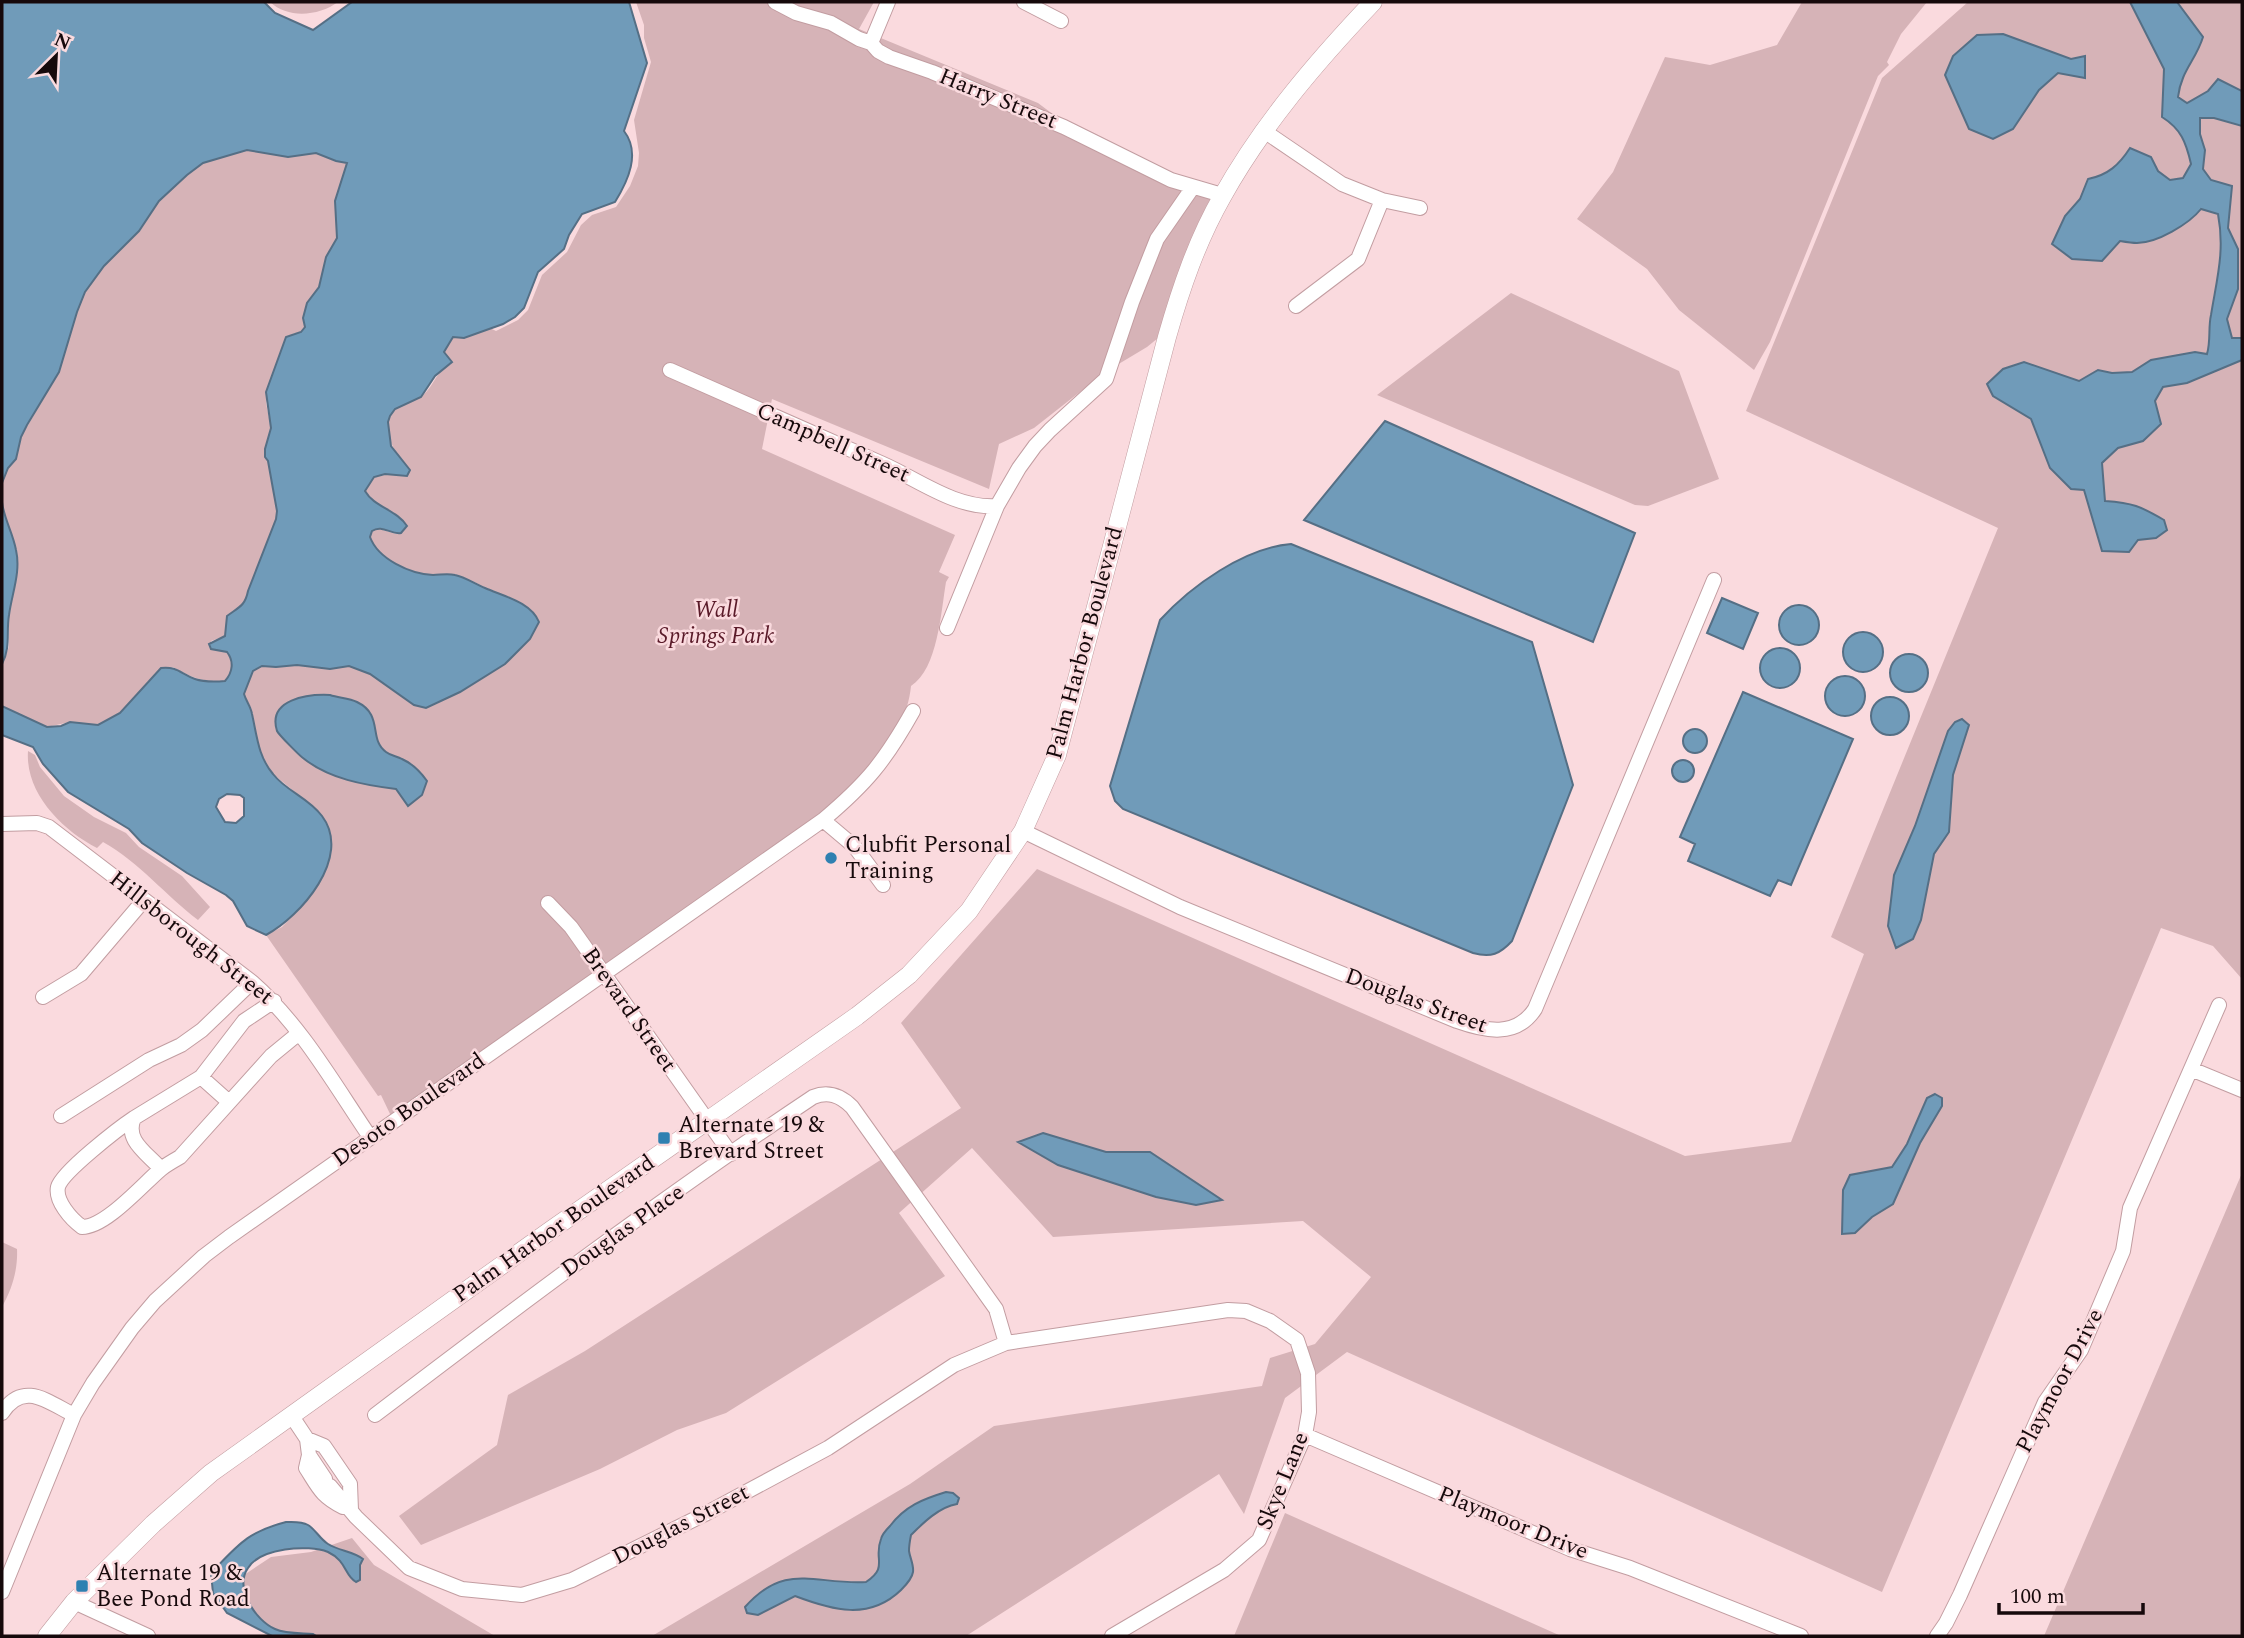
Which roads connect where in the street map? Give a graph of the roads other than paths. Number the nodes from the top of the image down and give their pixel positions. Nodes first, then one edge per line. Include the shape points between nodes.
1 (775, 2) edge
2 (888, 2) edge
3 (1024, 2) edge
4 (1373, 2) edge
5 (1061, 21) dead end
6 (871, 43) junction
7 (1264, 131) junction
8 (1193, 187) junction
9 (1223, 195) junction
10 (1381, 200) junction
11 (1420, 208) dead end
12 (1296, 306) dead end
13 (670, 370) dead end
14 (997, 506) junction
15 (1714, 580) dead end
16 (947, 628) dead end
17 (913, 710) dead end
18 (823, 820) junction
19 (2, 824) edge
20 (1023, 831) junction
21 (883, 885) dead end
22 (144, 900) junction
23 (548, 903) dead end
24 (603, 974) junction
25 (252, 982) junction
26 (43, 997) dead end
27 (274, 1001) junction
28 (2219, 1005) dead end
29 (299, 1034) junction
30 (2191, 1069) junction
31 (201, 1077) junction
32 (2242, 1090) edge
33 (229, 1102) junction
34 (61, 1116) dead end
35 (134, 1118) junction
36 (706, 1121) junction
37 (370, 1137) junction
38 (731, 1154) junction
39 (161, 1169) junction
40 (1006, 1343) junction
41 (2, 1413) edge
42 (75, 1415) junction
43 (291, 1415) junction
44 (375, 1415) dead end
45 (1305, 1435) junction
46 (307, 1439) junction
47 (309, 1455) junction
48 (351, 1510) junction
49 (5, 1574) edge
50 (2, 1591) edge
51 (74, 1602) junction
52 (47, 1636) edge
53 (148, 1636) edge
54 (1112, 1636) edge
55 (1801, 1636) edge
56 (1937, 1636) edge

1 - 6 street, Harry Street
2 - 6 street
3 - 5 street
4 - 7 main road, Palm Harbor Boulevard
6 - 8 street, Harry Street via 889,57 1064,127
7 - 9 main road, Palm Harbor Boulevard
7 - 10 street via 1342,184
8 - 9 street, Harry Street
8 - 14 street via 1157,239 1106,379 1035,446
9 - 20 main road, Palm Harbor Boulevard via 1184,282 1066,723
10 - 11 street
10 - 12 street via 1358,259
13 - 14 street, Campbell Street via 964,503 980,508
14 - 16 street
15 - 20 street, Douglas Street via 1535,1009 1519,1026 1499,1031 1457,1021 1180,907
17 - 18 street, Desoto Boulevard via 882,763
18 - 21 street via 855,847
18 - 24 street, Desoto Boulevard
19 - 22 street, Hillsborough Street via 49,827
20 - 36 main road, Palm Harbor Boulevard via 969,911 909,975
22 - 25 street, Hillsborough Street
22 - 26 street via 81,974
23 - 24 street, Brevard Street
24 - 36 street, Brevard Street
24 - 37 street, Desoto Boulevard
25 - 27 street, Hillsborough Street
25 - 34 street via 192,1037
27 - 29 street, Hillsborough Street
27 - 31 street via 244,1021
28 - 30 street, Playmoor Drive
29 - 33 street via 271,1056
29 - 37 street, Hillsborough Street
30 - 32 street
30 - 56 street, Playmoor Drive via 2130,1208 2123,1251 2081,1350 2045,1402 1960,1595
31 - 33 street
31 - 35 street
33 - 39 street via 180,1157
35 - 39 street via 131,1137
35 - 39 street via 60,1182 60,1200 76,1223 89,1227 136,1195
36 - 38 street, Brevard Street
36 - 43 main road, Palm Harbor Boulevard
37 - 42 street, Desoto Boulevard via 181,1276 132,1328
38 - 40 street, Douglas Place via 813,1097 833,1094 843,1098 996,1309
38 - 44 street, Douglas Place via 547,1284
40 - 45 street, Skye Lane via 1246,1311 1297,1340 1308,1373
40 - 48 street, Douglas Street via 954,1365 828,1448 707,1513 572,1580 522,1595 462,1589 409,1568
41 - 42 street via 13,1400 29,1394
42 - 49 street, Desoto Boulevard
43 - 46 street, Douglas Street
43 - 51 main road, Palm Harbor Boulevard via 205,1478
45 - 54 street, Skye Lane via 1259,1540 1224,1570
45 - 55 street, Playmoor Drive via 1570,1549
46 - 47 street, Douglas Street
46 - 48 street, Douglas Street via 324,1446 350,1483
47 - 48 street, Douglas Street
47 - 48 street via 306,1468 325,1498
49 - 50 street, Desoto Boulevard
51 - 52 main road, Palm Harbor Boulevard
51 - 53 street

